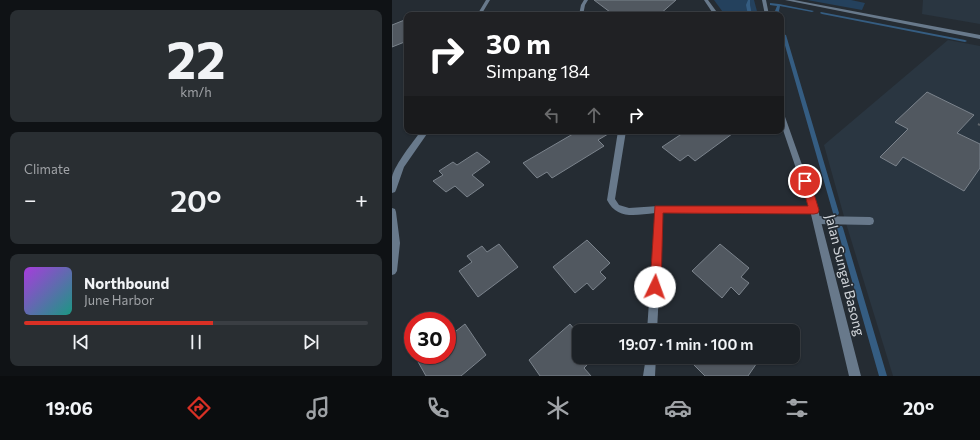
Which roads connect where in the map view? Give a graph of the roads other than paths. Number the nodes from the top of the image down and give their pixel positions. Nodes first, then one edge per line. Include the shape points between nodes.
1 (488, 0) edge
2 (586, 0) edge
3 (706, 0) edge
4 (764, 0) edge
5 (787, 0) edge
6 (481, 12) edge
7 (582, 12) edge
8 (715, 12) edge
9 (766, 12) edge
10 (980, 36) edge
11 (784, 123) edge
12 (423, 134) edge
13 (622, 134) edge
14 (392, 190) edge
15 (659, 209) junction
16 (814, 210) junction
17 (392, 212) edge
18 (817, 220) junction
19 (870, 221) dead end
20 (392, 271) edge
21 (652, 324) edge
22 (650, 364) edge
23 (649, 376) edge
24 (855, 376) edge

1 - 6 street
2 - 7 street
3 - 8 street
4 - 9 street
5 - 10 street
11 - 16 street, Jalan Sungai Basong
12 - 14 street via 404,162 393,182
13 - 15 street via 611,200 616,207 629,212
15 - 16 street
15 - 21 street
16 - 18 street, Jalan Sungai Basong
17 - 20 street via 396,243
18 - 19 street
18 - 24 street, Jalan Sungai Basong
22 - 23 street

